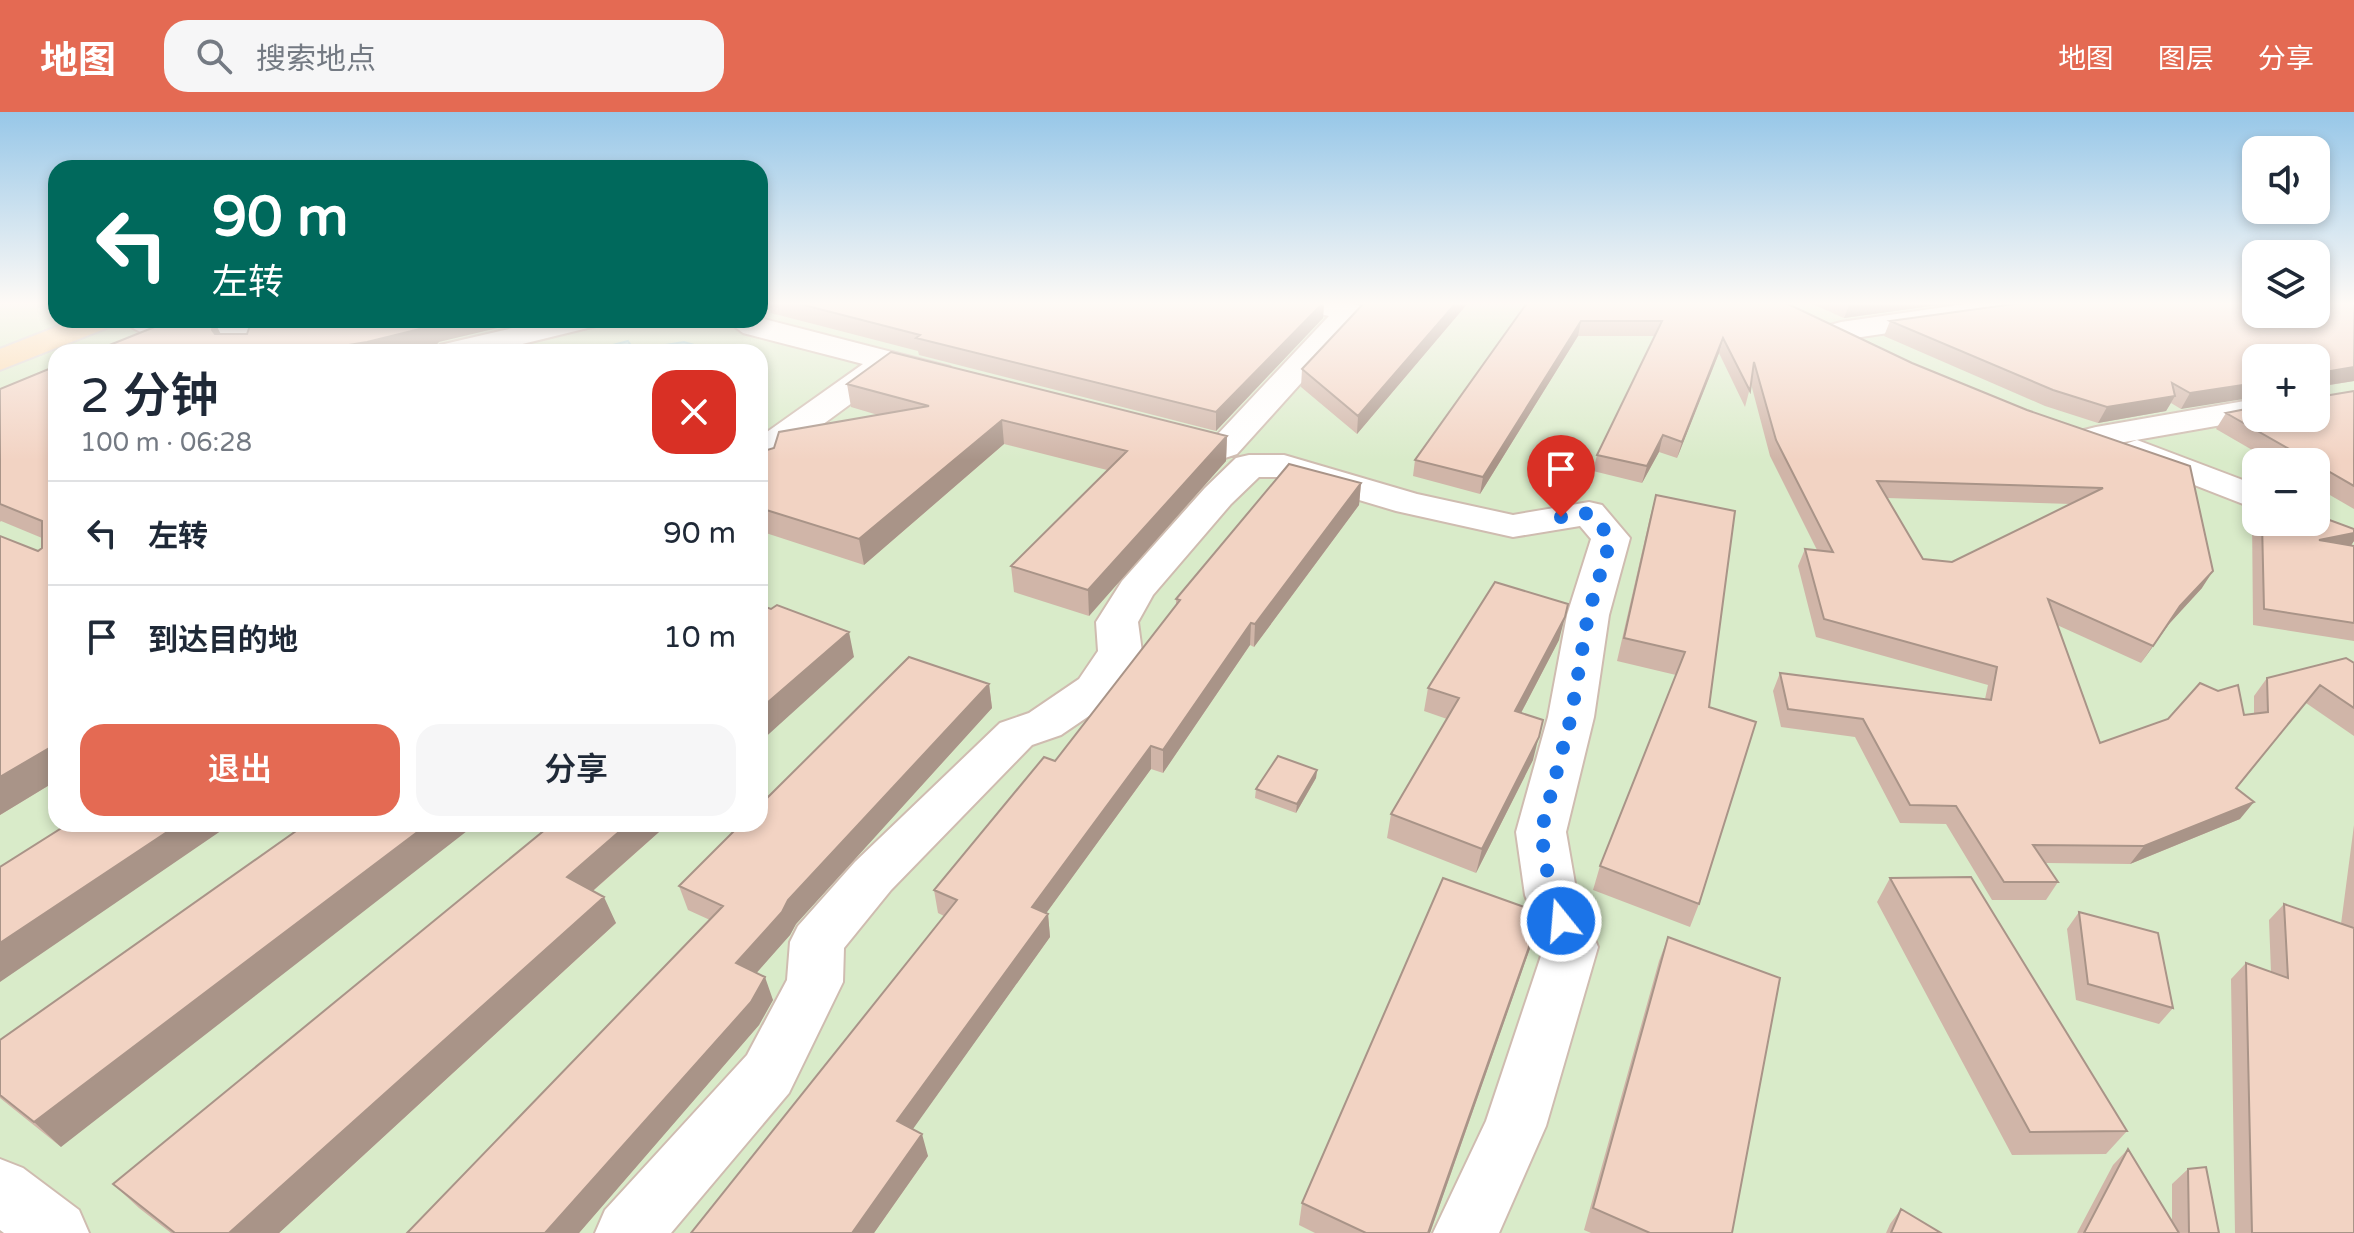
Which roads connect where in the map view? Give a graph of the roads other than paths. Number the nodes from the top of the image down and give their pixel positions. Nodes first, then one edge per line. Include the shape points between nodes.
1 (866, 355) edge
2 (1316, 355) edge
3 (889, 361) junction
4 (966, 381) edge
5 (2242, 411) edge
6 (1150, 428) edge
7 (768, 447) edge
8 (1237, 456) junction
9 (2242, 493) edge
10 (0, 1190) edge
11 (56, 1233) edge
12 (628, 1233) edge
13 (1466, 1233) edge

1 - 3 street
2 - 8 street
3 - 4 street
3 - 7 street
5 - 9 street via 2083,433
6 - 8 street
8 - 12 street via 1218,496 1136,590 1117,622 1120,652 1095,690 1045,724 1016,734 873,876 817,942 815,982 768,1074
8 - 13 street via 1513,526 1589,513 1611,538 1588,615 1571,717 1541,832 1551,895 1571,947 1515,1126
10 - 11 street

